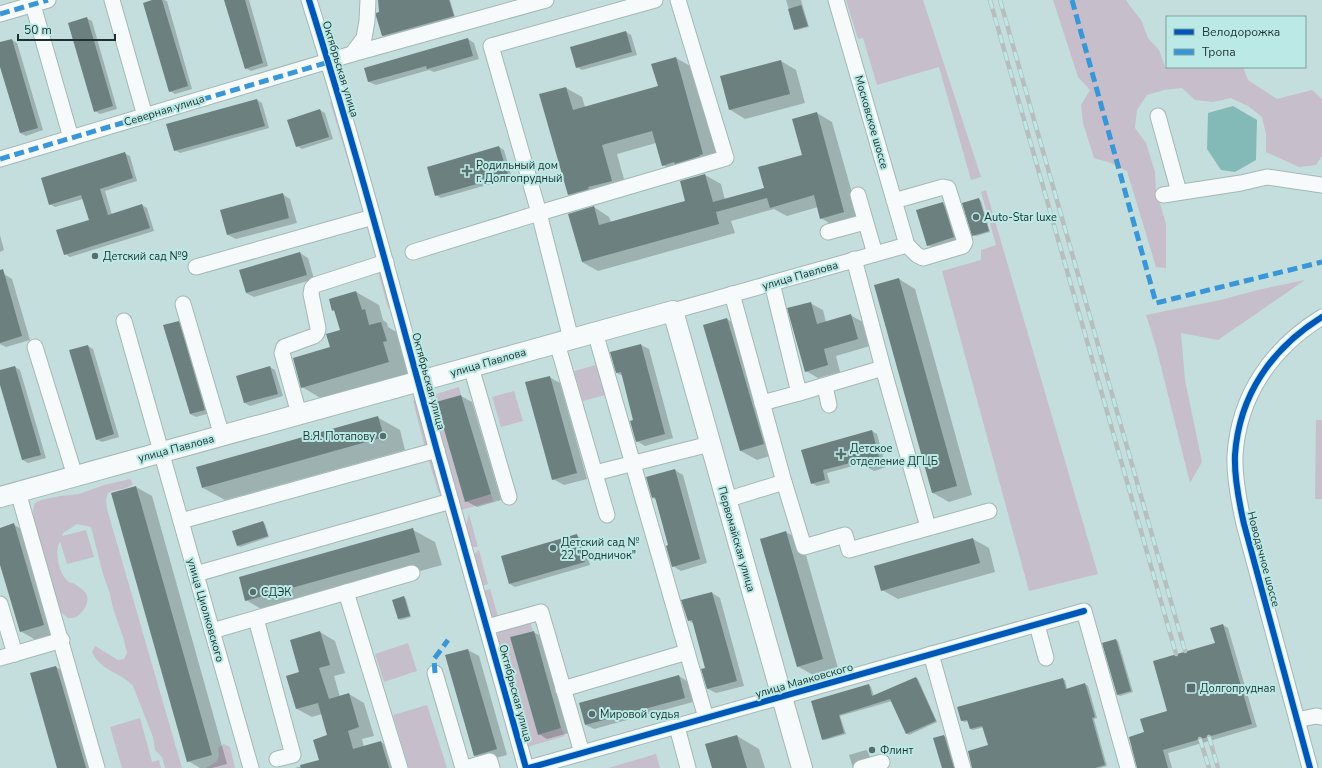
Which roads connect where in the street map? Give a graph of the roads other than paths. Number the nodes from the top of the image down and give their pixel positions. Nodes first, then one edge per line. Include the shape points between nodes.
1 (48, 0) edge
2 (112, 0) edge
3 (309, 0) edge
4 (368, 0) edge
5 (546, 0) edge
6 (655, 0) edge
7 (678, 0) edge
8 (836, 0) edge
9 (33, 4) junction
10 (0, 14) edge
11 (352, 54) junction
12 (329, 62) junction
13 (145, 116) junction
14 (1158, 116) dead end
15 (71, 138) junction
16 (0, 159) edge
17 (1322, 185) edge
18 (1179, 192) junction
19 (858, 195) dead end
20 (1163, 195) dead end
21 (894, 201) junction
22 (539, 214) junction
23 (373, 217) junction
24 (865, 222) junction
25 (828, 232) dead end
26 (907, 245) junction
27 (413, 252) dead end
28 (875, 254) junction
29 (854, 260) junction
30 (386, 262) junction
31 (196, 267) dead end
32 (772, 283) junction
33 (732, 294) junction
34 (183, 304) dead end
35 (673, 311) junction
36 (1322, 317) edge
37 (124, 321) dead end
38 (595, 332) junction
39 (564, 341) junction
40 (35, 347) dead end
41 (471, 367) junction
42 (883, 368) junction
43 (419, 381) junction
44 (824, 386) junction
45 (799, 393) junction
46 (762, 403) junction
47 (830, 405) dead end
48 (299, 414) junction
49 (222, 436) junction
50 (710, 444) junction
51 (437, 450) junction
52 (161, 452) junction
53 (633, 464) junction
54 (595, 473) junction
55 (75, 476) junction
56 (784, 482) junction
57 (9, 494) edge
58 (509, 497) dead end
59 (726, 500) junction
60 (451, 501) junction
61 (989, 511) dead end
62 (608, 515) dead end
63 (181, 521) junction
64 (928, 527) junction
65 (412, 573) dead end
66 (196, 574) junction
67 (346, 592) junction
68 (0, 604) edge
69 (256, 618) junction
70 (1037, 625) junction
71 (487, 627) junction
72 (212, 631) junction
73 (62, 640) junction
74 (687, 652) junction
75 (15, 654) junction
76 (931, 654) junction
77 (0, 658) edge
78 (1046, 658) dead end
79 (435, 673) dead end
80 (563, 690) junction
81 (781, 696) junction
82 (1322, 717) edge
83 (706, 718) junction
84 (1297, 720) junction
85 (677, 727) junction
86 (582, 753) junction
87 (277, 759) dead end
88 (882, 762) dead end
89 (98, 768) edge
90 (251, 768) edge
91 (400, 768) edge
92 (463, 768) edge
93 (466, 768) edge
94 (492, 768) edge
95 (528, 768) edge
96 (688, 768) edge
97 (802, 768) edge
98 (860, 768) edge
99 (963, 768) edge
100 (1128, 768) edge
101 (1310, 768) edge

1 - 9 street
2 - 13 street
3 - 12 street, Октябрьская улица
4 - 11 street via 364,38
5 - 11 street, Северная улица
6 - 22 street via 490,46
7 - 22 street via 726,158
8 - 21 street, Московское шоссе
9 - 10 street
9 - 15 street
11 - 12 street, Северная улица
12 - 13 street, Северная улица
12 - 23 street, Октябрьская улица
13 - 15 street, Северная улица
14 - 18 street
15 - 16 street, Северная улица
17 - 18 street via 1267,177
18 - 20 street
19 - 24 street
21 - 26 street, Московское шоссе
21 - 26 street via 943,187 948,188 965,242 958,248 923,258
22 - 27 street
22 - 39 street
23 - 30 street, Октябрьская улица
23 - 31 street
24 - 25 street
24 - 28 street
26 - 28 street, улица Павлова
28 - 29 street, улица Павлова
29 - 32 street, улица Павлова
29 - 42 street
30 - 43 street, Октябрьская улица
30 - 48 street via 312,288 317,334 284,347 282,353
32 - 33 street, улица Павлова
32 - 45 street
33 - 35 street, улица Павлова
33 - 46 street
34 - 49 street
35 - 38 main road, улица Павлова
35 - 50 main road, Первомайская улица
36 - 84 street, Новодачное шоссе via 1290,340 1260,377 1243,413 1236,456 1236,478 1244,524
37 - 52 street, улица Циолковского
38 - 39 main road, улица Павлова
38 - 53 street
39 - 41 main road, улица Павлова
39 - 54 street
40 - 55 street
41 - 43 main road, улица Павлова
41 - 58 street
42 - 44 street
42 - 64 street
43 - 48 main road, улица Павлова
43 - 51 street, Октябрьская улица
44 - 45 street
44 - 47 street
45 - 46 street
46 - 56 street
48 - 49 main road, улица Павлова
49 - 52 main road, улица Павлова
50 - 53 street
50 - 59 main road, Первомайская улица
51 - 60 street, Октябрьская улица
51 - 63 street
52 - 55 main road, улица Павлова
52 - 63 street, улица Циолковского
53 - 54 street
53 - 74 street
54 - 62 street
55 - 57 main road, улица Павлова
56 - 59 street
56 - 64 street via 804,547 844,535 849,550
57 - 73 street
59 - 81 main road, Первомайская улица
60 - 66 street
60 - 71 street, Октябрьская улица
61 - 64 street
63 - 66 street, улица Циолковского
65 - 67 street
66 - 72 street, улица Циолковского
67 - 69 street
67 - 91 street
68 - 75 street
69 - 72 street
69 - 87 street via 293,755
70 - 76 street, улица Маяковского
70 - 78 street
70 - 100 street, улица Маяковского via 1084,611
71 - 80 street via 541,612
71 - 95 street, Октябрьская улица
72 - 90 street, улица Циолковского
73 - 75 street
73 - 89 street
74 - 80 street
74 - 83 street
75 - 77 street
76 - 81 street, улица Маяковского
76 - 99 street
79 - 92 street
80 - 86 street
81 - 83 street, улица Маяковского
81 - 97 main road, Первомайская улица
82 - 84 street
83 - 85 street, улица Маяковского
84 - 101 street, Новодачное шоссе
85 - 86 street, улица Маяковского
85 - 96 street
86 - 95 street, улица Маяковского
88 - 98 street
93 - 94 street via 490,762

